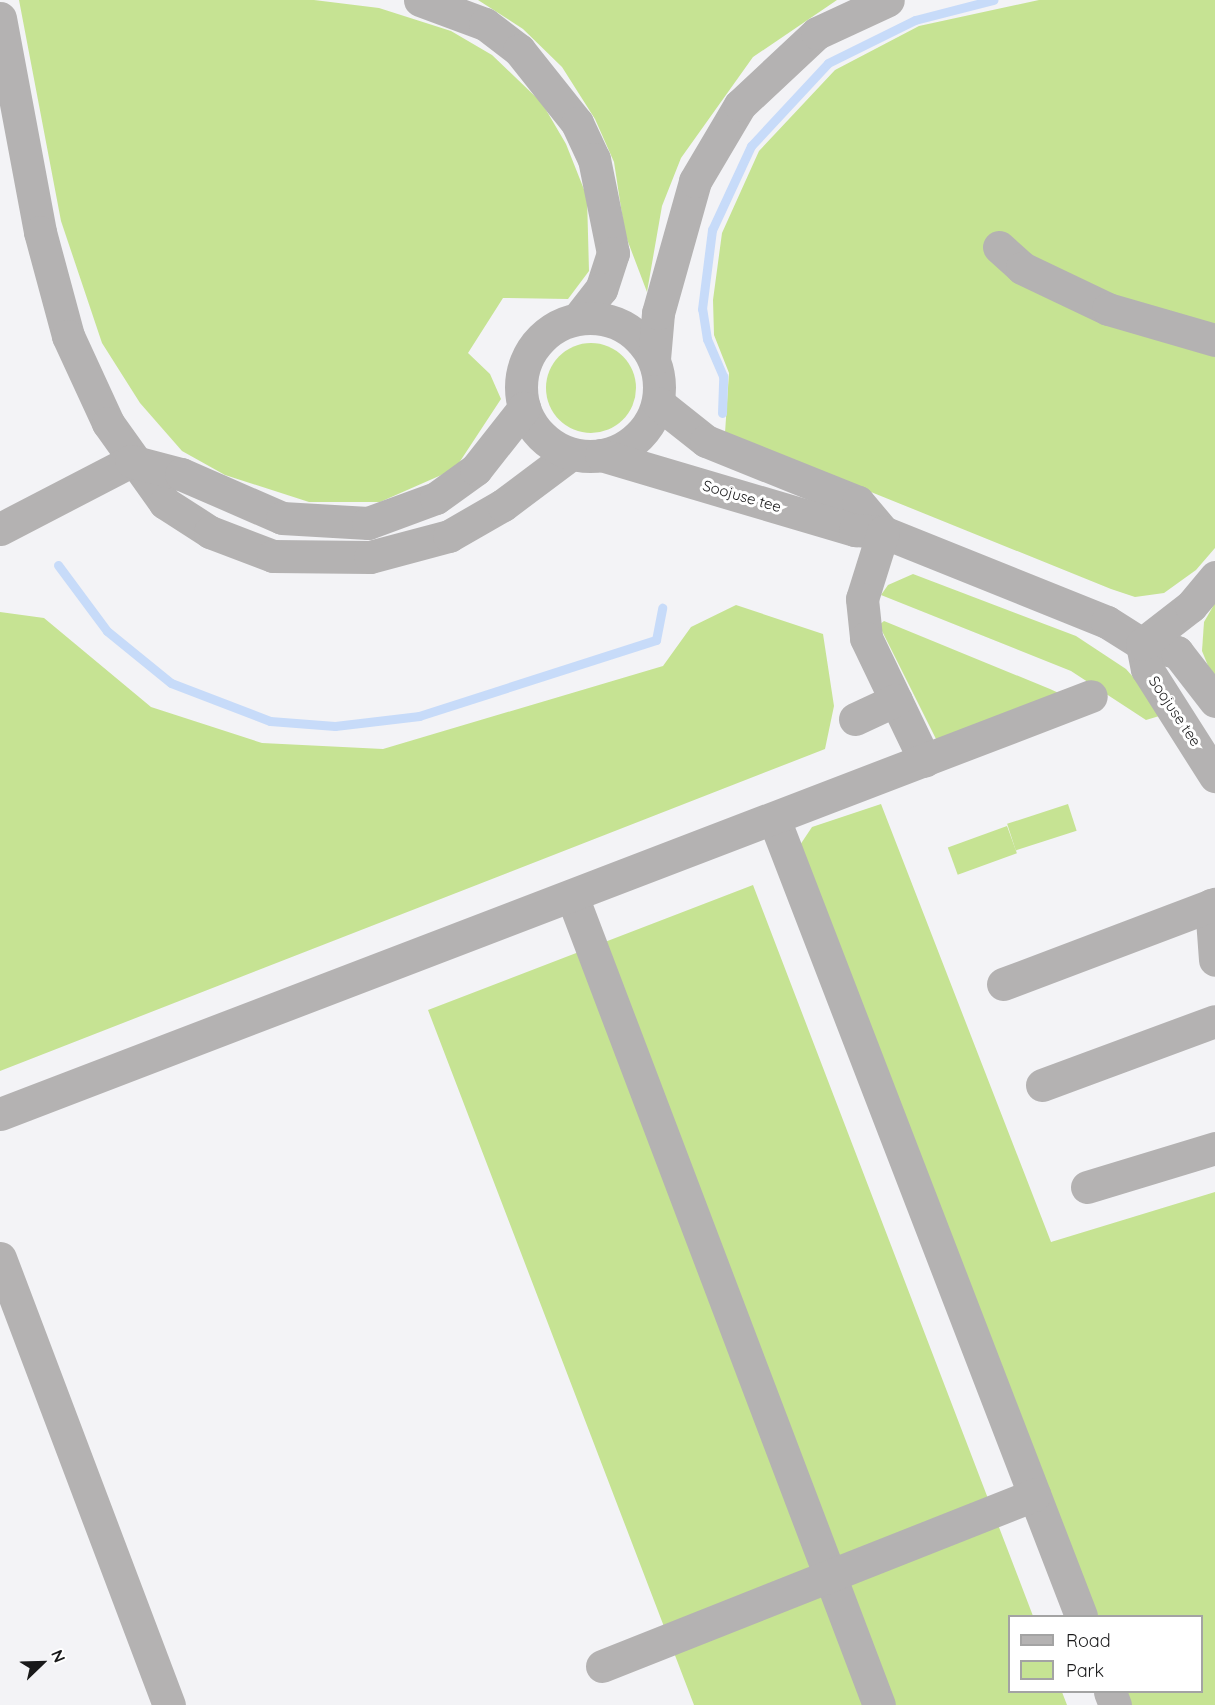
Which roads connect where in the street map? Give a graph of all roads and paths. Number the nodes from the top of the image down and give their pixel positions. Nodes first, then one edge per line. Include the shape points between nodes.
1 (420, 0) edge
2 (888, 0) edge
3 (0, 18) edge
4 (999, 247) dead end
5 (578, 318) junction
6 (1215, 340) edge
7 (654, 359) junction
8 (658, 403) junction
9 (524, 408) junction
10 (586, 454) junction
11 (130, 461) junction
12 (0, 529) edge
13 (884, 532) junction
14 (1215, 577) edge
15 (1142, 644) junction
16 (1090, 696) dead end
17 (896, 700) junction
18 (1215, 701) edge
19 (855, 719) dead end
20 (925, 761) junction
21 (1214, 768) edge
22 (774, 819) junction
23 (572, 896) junction
24 (1213, 904) edge
25 (1215, 960) edge
26 (1004, 984) dead end
27 (1215, 1021) edge
28 (1042, 1084) dead end
29 (0, 1114) edge
30 (1215, 1148) edge
31 (1087, 1187) dead end
32 (0, 1258) edge
33 (1034, 1495) junction
34 (829, 1574) junction
35 (1080, 1615) edge
36 (602, 1666) dead end
37 (169, 1705) edge
38 (879, 1705) edge

1 - 5 street via 485,24 519,50 577,123 594,159 613,253 601,289
2 - 7 street via 817,33 740,105 695,181 658,314
3 - 11 street via 40,232 68,336
4 - 6 street via 1022,268 1107,309
5 - 7 street via 623,326
5 - 9 street via 537,341 520,384
7 - 8 street
8 - 10 street via 634,441
8 - 13 street, Soojuse tee via 706,441 858,502
9 - 10 street via 534,428
9 - 11 street via 476,469 436,498 368,523 282,518 181,474
10 - 11 street via 449,536 408,550 336,560 273,556 210,531 165,503
10 - 13 street, Soojuse tee via 855,530
11 - 12 street
13 - 15 street, Soojuse tee via 1107,622
13 - 17 street via 862,599 866,638
14 - 15 street via 1191,606
15 - 18 street, Soojuse tee via 1177,652
15 - 21 street, Soojuse tee via 1147,669
16 - 20 street
17 - 19 street
17 - 20 street
20 - 22 street
22 - 23 street
22 - 33 street
23 - 29 street
23 - 34 street
24 - 25 street
24 - 26 street
27 - 28 street
30 - 31 street
32 - 37 street
33 - 34 street
33 - 35 street
34 - 36 street
34 - 38 street

